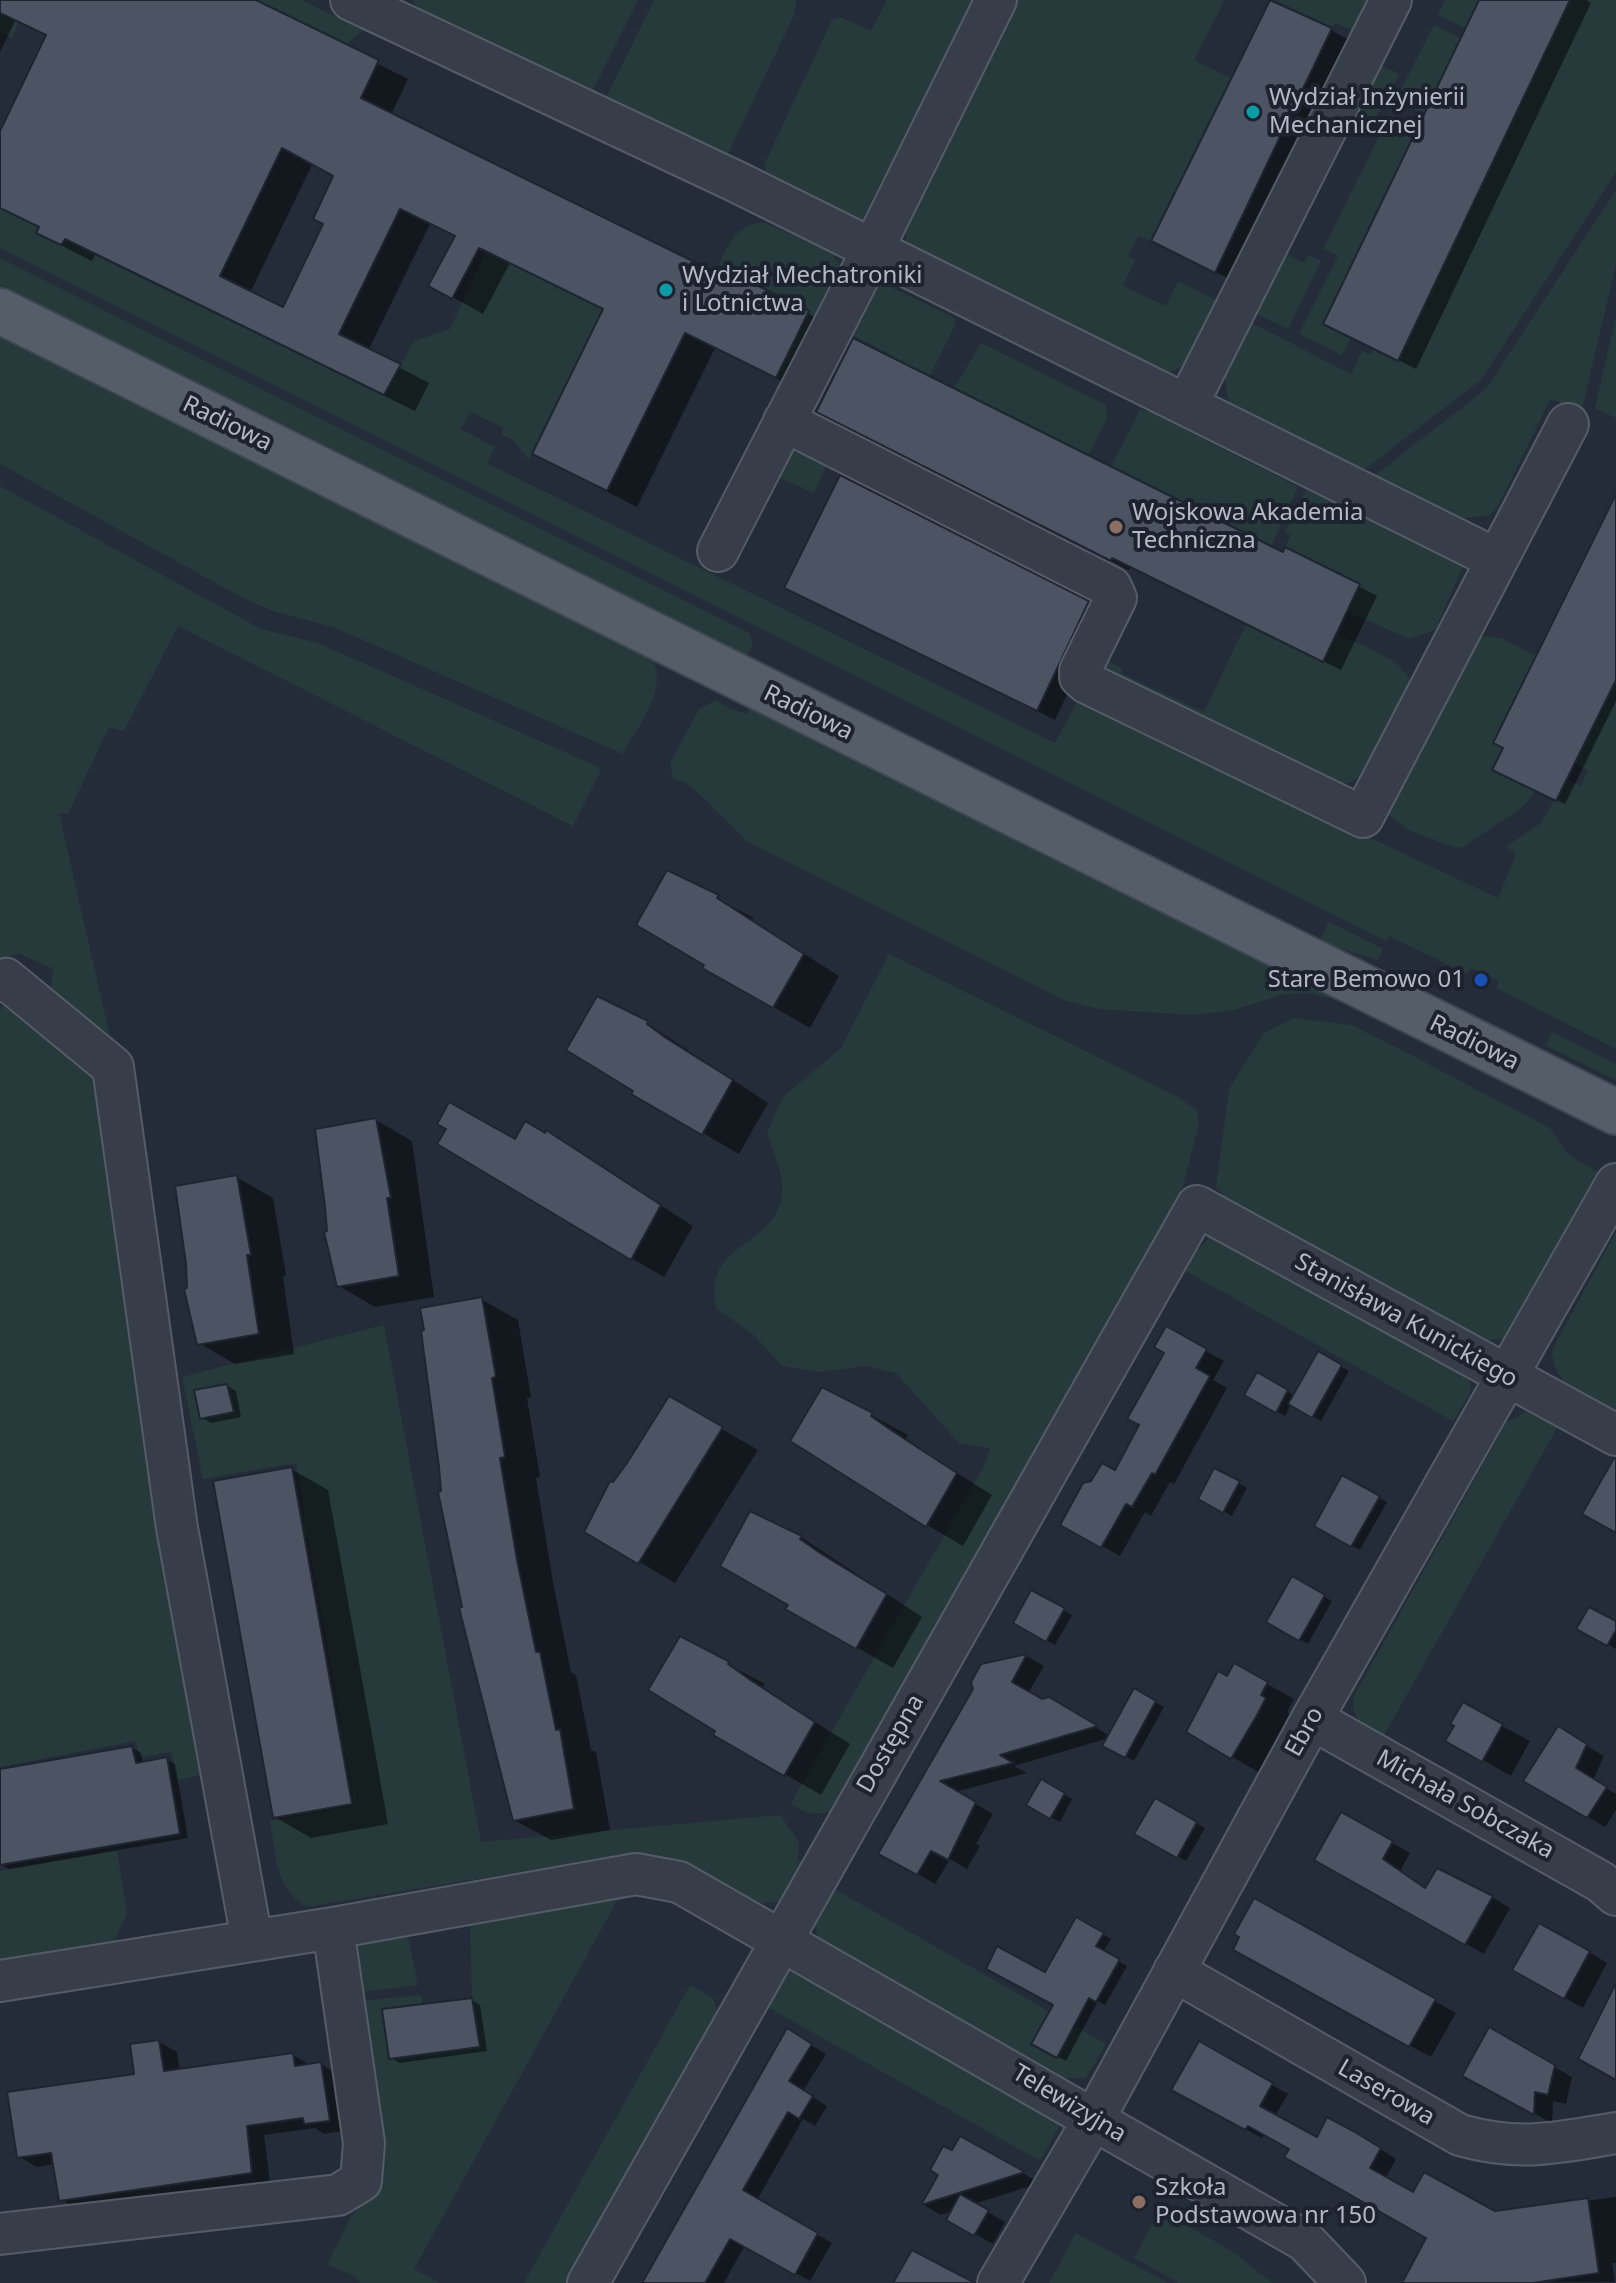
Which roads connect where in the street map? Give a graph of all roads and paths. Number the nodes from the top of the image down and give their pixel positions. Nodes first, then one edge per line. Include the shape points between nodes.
1 (996, 0) edge
2 (1391, 0) edge
3 (369, 4) edge
4 (873, 249) junction
5 (0, 311) edge
6 (1187, 405) junction
7 (784, 421) junction
8 (1568, 424) dead end
9 (718, 551) dead end
10 (1496, 559) junction
11 (0, 981) edge
12 (1616, 1112) edge
13 (1616, 1184) edge
14 (1197, 1206) joint
15 (1507, 1376) junction
16 (1616, 1435) edge
17 (1312, 1719) junction
18 (1616, 1895) edge
19 (333, 1928) junction
20 (781, 1939) junction
21 (252, 1940) junction
22 (1174, 1971) junction
23 (0, 1981) edge
24 (1095, 2117) junction
25 (1616, 2133) edge
26 (0, 2234) edge
27 (588, 2283) edge
28 (998, 2283) edge
29 (1345, 2283) edge

1 - 4 street
2 - 6 street
3 - 4 street
4 - 6 street
4 - 7 street
5 - 12 main road, Radiowa
6 - 10 street
7 - 9 street
7 - 10 street via 1111,587 1116,598 1080,677 1363,817
8 - 10 street
11 - 21 street via 6,979 113,1067 177,1528
13 - 15 street, Ebro
14 - 15 street, Stanisława Kunickiego
14 - 20 street, Dostępna
15 - 16 street, Stanisława Kunickiego
15 - 17 street, Ebro
17 - 18 street, Michała Sobczaka
17 - 22 street, Ebro
19 - 20 street, Telewizyjna via 636,1874 679,1882
19 - 21 street, Telewizyjna
19 - 26 street via 364,2143 361,2181 338,2195
20 - 24 street, Telewizyjna
20 - 27 street, Dostępna
21 - 23 street, Telewizyjna
22 - 24 street, Ebro
22 - 25 street, Laserowa via 1460,2135 1532,2147
24 - 28 street, Ebro
24 - 29 street, Telewizyjna via 1305,2241

